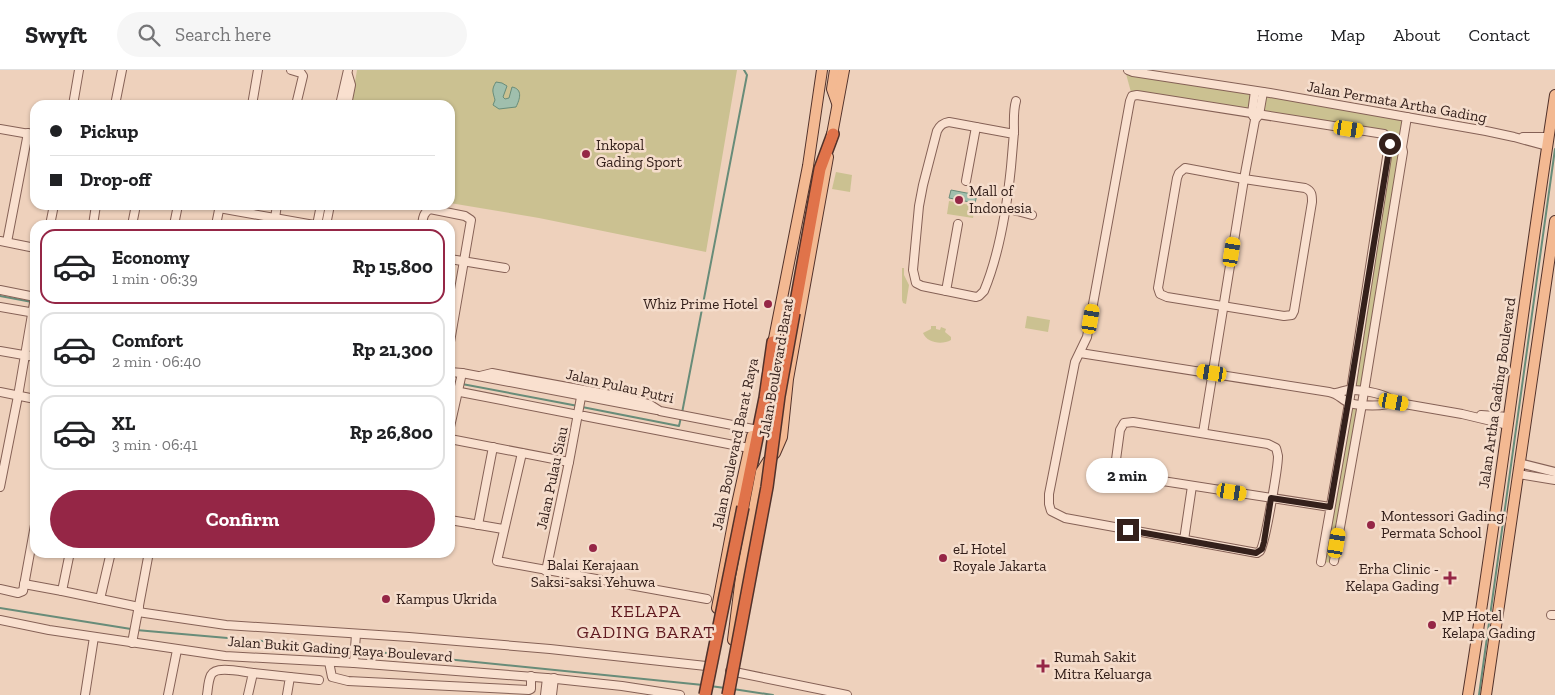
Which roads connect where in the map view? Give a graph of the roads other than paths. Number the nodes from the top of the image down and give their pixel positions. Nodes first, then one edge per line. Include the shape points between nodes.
1 (79, 70) edge
2 (122, 70) edge
3 (258, 70) edge
4 (291, 70) edge
5 (822, 70) edge
6 (828, 70) edge
7 (835, 70) edge
8 (844, 70) edge
9 (1128, 70) edge
10 (348, 72) edge
11 (1259, 92) junction
12 (1555, 95) edge
13 (74, 100) edge
14 (116, 100) edge
15 (253, 100) edge
16 (297, 100) edge
17 (341, 100) edge
18 (349, 100) edge
19 (1016, 101) dead end
20 (838, 106) junction
21 (1255, 116) junction
22 (1409, 117) junction
23 (976, 127) junction
24 (0, 129) edge
25 (30, 134) edge
26 (833, 134) junction
27 (1014, 134) junction
28 (30, 141) edge
29 (1548, 142) junction
30 (811, 152) junction
31 (1244, 179) junction
32 (966, 180) dead end
33 (1006, 208) junction
34 (238, 210) edge
35 (276, 210) edge
36 (435, 210) edge
37 (1032, 214) dead end
38 (275, 218) junction
39 (286, 220) edge
40 (1555, 221) edge
41 (958, 224) dead end
42 (3, 242) edge
43 (30, 247) edge
44 (455, 260) edge
45 (464, 261) junction
46 (505, 268) dead end
47 (0, 290) edge
48 (946, 292) junction
49 (30, 297) edge
50 (0, 306) edge
51 (1223, 306) junction
52 (455, 307) edge
53 (30, 311) edge
54 (30, 328) edge
55 (773, 342) junction
56 (0, 351) edge
57 (1080, 353) junction
58 (25, 356) junction
59 (30, 356) edge
60 (455, 373) edge
61 (1212, 373) junction
62 (461, 374) junction
63 (1350, 389) junction
64 (456, 390) edge
65 (0, 392) edge
66 (1364, 392) junction
67 (1336, 393) junction
68 (582, 395) junction
69 (18, 396) junction
70 (30, 398) edge
71 (1394, 402) junction
72 (1348, 403) junction
73 (1362, 404) junction
74 (580, 414) junction
75 (1508, 421) junction
76 (753, 429) junction
77 (1203, 433) junction
78 (455, 440) edge
79 (493, 447) junction
80 (749, 448) junction
81 (522, 453) junction
82 (569, 462) junction
83 (1519, 469) junction
84 (1555, 472) edge
85 (1555, 480) edge
86 (1192, 486) junction
87 (0, 487) edge
88 (1271, 498) junction
89 (1330, 507) junction
90 (455, 521) edge
91 (478, 525) junction
92 (503, 529) junction
93 (1184, 540) junction
94 (30, 551) edge
95 (69, 558) edge
96 (110, 558) edge
97 (148, 558) edge
98 (1334, 561) dead end
99 (1321, 562) dead end
100 (546, 571) junction
101 (1494, 584) junction
102 (23, 588) junction
103 (0, 590) edge
104 (62, 591) junction
105 (100, 599) junction
106 (708, 599) dead end
107 (138, 609) junction
108 (715, 617) junction
109 (737, 617) junction
110 (0, 620) edge
111 (94, 637) junction
112 (356, 637) junction
113 (132, 643) junction
114 (176, 650) junction
115 (354, 660) junction
116 (329, 662) junction
117 (706, 670) junction
118 (253, 673) junction
119 (728, 673) junction
120 (531, 676) junction
121 (290, 677) junction
122 (550, 678) junction
123 (319, 680) dead end
124 (725, 694) edge
125 (85, 695) edge
126 (168, 695) edge
127 (207, 695) edge
128 (248, 695) edge
129 (287, 695) edge
130 (545, 695) edge
131 (552, 695) edge
132 (680, 695) edge
133 (704, 695) edge
134 (847, 695) edge
135 (1468, 695) edge
136 (1486, 695) edge

1 - 13 street
2 - 14 street
3 - 15 street
4 - 16 street via 303,76
5 - 30 main road
6 - 30 main road via 818,137
7 - 20 main road via 832,89
8 - 20 main road, Jalan Boulevard Barat
9 - 11 street, Jalan Permata Artha Gading
10 - 17 street
10 - 18 street via 351,85
11 - 21 street
11 - 22 street, Jalan Permata Artha Gading
12 - 29 main road, Jalan Artha Gading Boulevard
19 - 27 street
20 - 26 main road, Jalan Boulevard Barat
21 - 31 street
21 - 57 street via 1132,96 1087,338
21 - 63 street via 1384,134 1389,138
22 - 29 street, Jalan Permata Artha Gading
22 - 66 street
23 - 27 street
23 - 32 street
23 - 48 street via 949,122 940,126 923,185 914,281
24 - 25 street
26 - 109 main road, Jalan Boulevard Barat via 786,390 782,437 776,453 762,472 741,577
26 - 124 highway, bridge via 820,169 779,396 768,487
27 - 33 street
28 - 42 street
29 - 75 main road, Jalan Artha Gading Boulevard
30 - 55 main road, Jalan Boulevard Barat Raya
31 - 51 street
31 - 51 street via 1189,168 1179,173 1158,288 1163,296
31 - 51 street via 1310,190 1309,222 1292,315
33 - 37 street
33 - 48 street via 982,294 976,297
34 - 38 street
35 - 38 street
36 - 45 street via 472,220
38 - 39 street
40 - 83 main road, Jalan Artha Gading Boulevard
41 - 48 street
42 - 43 street
44 - 45 street
45 - 46 street
45 - 52 street
47 - 49 street
50 - 53 street
51 - 61 street
54 - 58 street
55 - 76 main road, Jalan Boulevard Barat Raya
55 - 133 highway, bridge via 765,398
56 - 58 street
57 - 61 street
57 - 93 street via 1075,362 1049,494 1051,511 1065,518
58 - 59 street
58 - 69 street
60 - 62 street, Jalan Pulau Putri
61 - 67 street
61 - 77 street
62 - 64 street
62 - 68 street, Jalan Pulau Putri via 480,376 492,373
63 - 66 street
63 - 67 street
63 - 72 street
64 - 74 street
65 - 69 street
66 - 71 street via 1386,396
66 - 73 street
67 - 72 street
68 - 74 street, Jalan Pulau Siau
68 - 76 street, Jalan Pulau Putri via 649,404 660,411
69 - 70 street
69 - 87 street
71 - 73 street
71 - 75 street
72 - 73 street
72 - 89 street
73 - 98 street
74 - 80 street
74 - 82 street, Jalan Pulau Siau
75 - 101 main road, Jalan Artha Gading Boulevard
76 - 80 main road, Jalan Boulevard Barat Raya
77 - 86 street via 1133,422 1124,423 1120,430 1114,463 1117,471 1124,475
77 - 88 street via 1276,448 1278,457
78 - 79 street
79 - 81 street
79 - 91 street
80 - 108 main road, Jalan Boulevard Barat Raya
81 - 82 street
81 - 92 street
82 - 100 street, Jalan Pulau Siau
83 - 84 street
83 - 85 street
83 - 101 main road, Jalan Artha Gading Boulevard
86 - 88 street
86 - 93 street
88 - 89 street
88 - 93 street via 1264,542 1256,553
89 - 99 street
90 - 91 street
91 - 92 street
92 - 100 street via 497,561
94 - 102 street
95 - 104 street
96 - 105 street
97 - 107 street
100 - 106 street
101 - 135 main road, Jalan Artha Gading Boulevard
101 - 136 main road, Jalan Artha Gading Boulevard
102 - 103 street via 18,593
102 - 104 street
104 - 105 street
105 - 107 street
107 - 112 street via 226,625
107 - 113 street
108 - 109 main road via 729,620
108 - 117 main road, Jalan Boulevard Barat Raya
109 - 119 main road, Jalan Boulevard Barat
110 - 111 street, Jalan Bukit Gading Raya Boulevard
111 - 113 street, Jalan Bukit Gading Raya Boulevard
111 - 125 street
112 - 115 street
112 - 117 street via 550,649
113 - 114 street, Jalan Bukit Gading Raya Boulevard
114 - 116 street, Jalan Bukit Gading Raya Boulevard
114 - 126 street
115 - 116 street, Jalan Bukit Gading Raya Boulevard
115 - 120 street, Jalan Bukit Gading Raya Boulevard
116 - 120 street via 334,679 348,680 529,690
117 - 133 main road, Jalan Boulevard Barat Raya, bridge
118 - 121 street
118 - 127 street via 214,671
118 - 128 street
119 - 124 main road, Jalan Boulevard Barat
119 - 134 street
120 - 122 street, Jalan Bukit Gading Raya Boulevard
121 - 123 street
121 - 129 street
122 - 130 street
122 - 131 street
122 - 132 street, Jalan Bukit Gading Raya Boulevard

